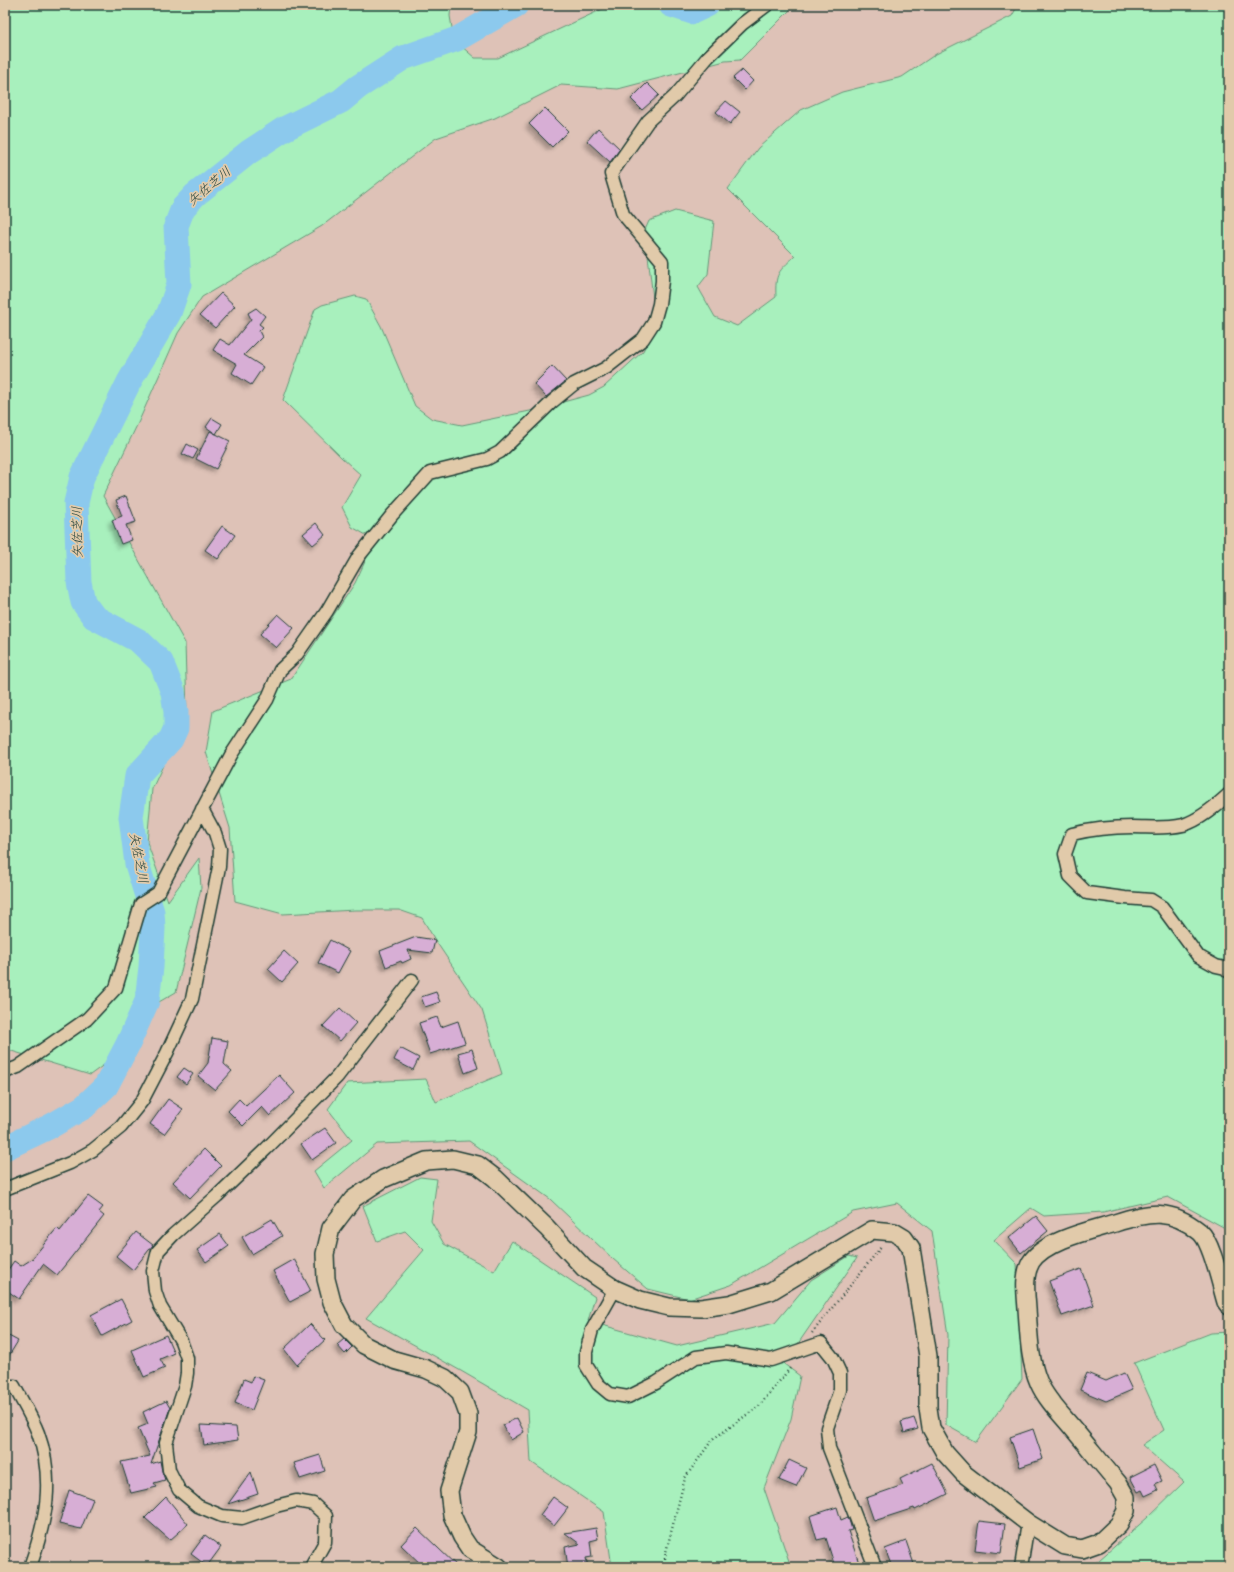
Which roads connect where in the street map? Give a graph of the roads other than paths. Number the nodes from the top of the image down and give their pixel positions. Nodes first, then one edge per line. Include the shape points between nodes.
1 (767, 5) edge
2 (1229, 794) edge
3 (202, 809) junction
4 (1229, 972) edge
5 (412, 980) dead end
6 (5, 1072) edge
7 (5, 1189) edge
8 (615, 1289) junction
9 (1229, 1306) edge
10 (14, 1386) dead end
11 (1028, 1523) junction
12 (30, 1567) edge
13 (311, 1567) edge
14 (499, 1567) edge
15 (875, 1567) edge
16 (1020, 1567) edge

1 - 3 street via 708,57 675,96 648,120 611,174 623,214 662,261 659,304 654,322 643,339 606,368 574,384 500,452 487,459 430,473 359,556 327,611 297,654 280,670 268,700 230,754
2 - 4 street via 1213,809 1183,824 1163,828 1091,829 1072,834 1065,854 1070,876 1087,893 1151,900 1162,907 1198,956
3 - 6 street via 158,893 141,904 116,988 87,1019 18,1066
3 - 7 street via 215,833 220,849 219,867 192,999 168,1053 142,1101 121,1127 93,1150 70,1163
5 - 13 street via 337,1077 217,1196 173,1234 158,1252 153,1271 160,1306 181,1341 187,1358 185,1386 166,1443 169,1470 179,1490 198,1506 222,1516 242,1518 296,1501 313,1504 326,1516 325,1542
8 - 11 street via 640,1300 669,1307 701,1308 729,1304 771,1291 872,1230 894,1232 904,1238 911,1248 928,1356 928,1408 931,1428 945,1453 963,1473
8 - 14 street via 584,1268 495,1178 478,1165 453,1158 426,1161 383,1179 353,1199 331,1228 325,1254 326,1279 332,1302 344,1325 364,1345 394,1360 426,1369 445,1378 460,1392 468,1414 468,1432 450,1491 452,1515 470,1549
8 - 15 street via 592,1330 586,1352 586,1365 598,1384 610,1394 628,1397 656,1383 696,1357 726,1353 770,1360 821,1343 833,1358 840,1374 840,1390 827,1428 829,1448
9 - 11 street via 1211,1249 1202,1233 1187,1222 1170,1215 1153,1214 1133,1218 1060,1240 1032,1261 1026,1276 1028,1319 1032,1361 1039,1384 1053,1405 1118,1483 1126,1497 1126,1511 1119,1524 1099,1543 1082,1549 1065,1546
10 - 12 street via 37,1432 46,1467 48,1496 42,1534
11 - 16 street

